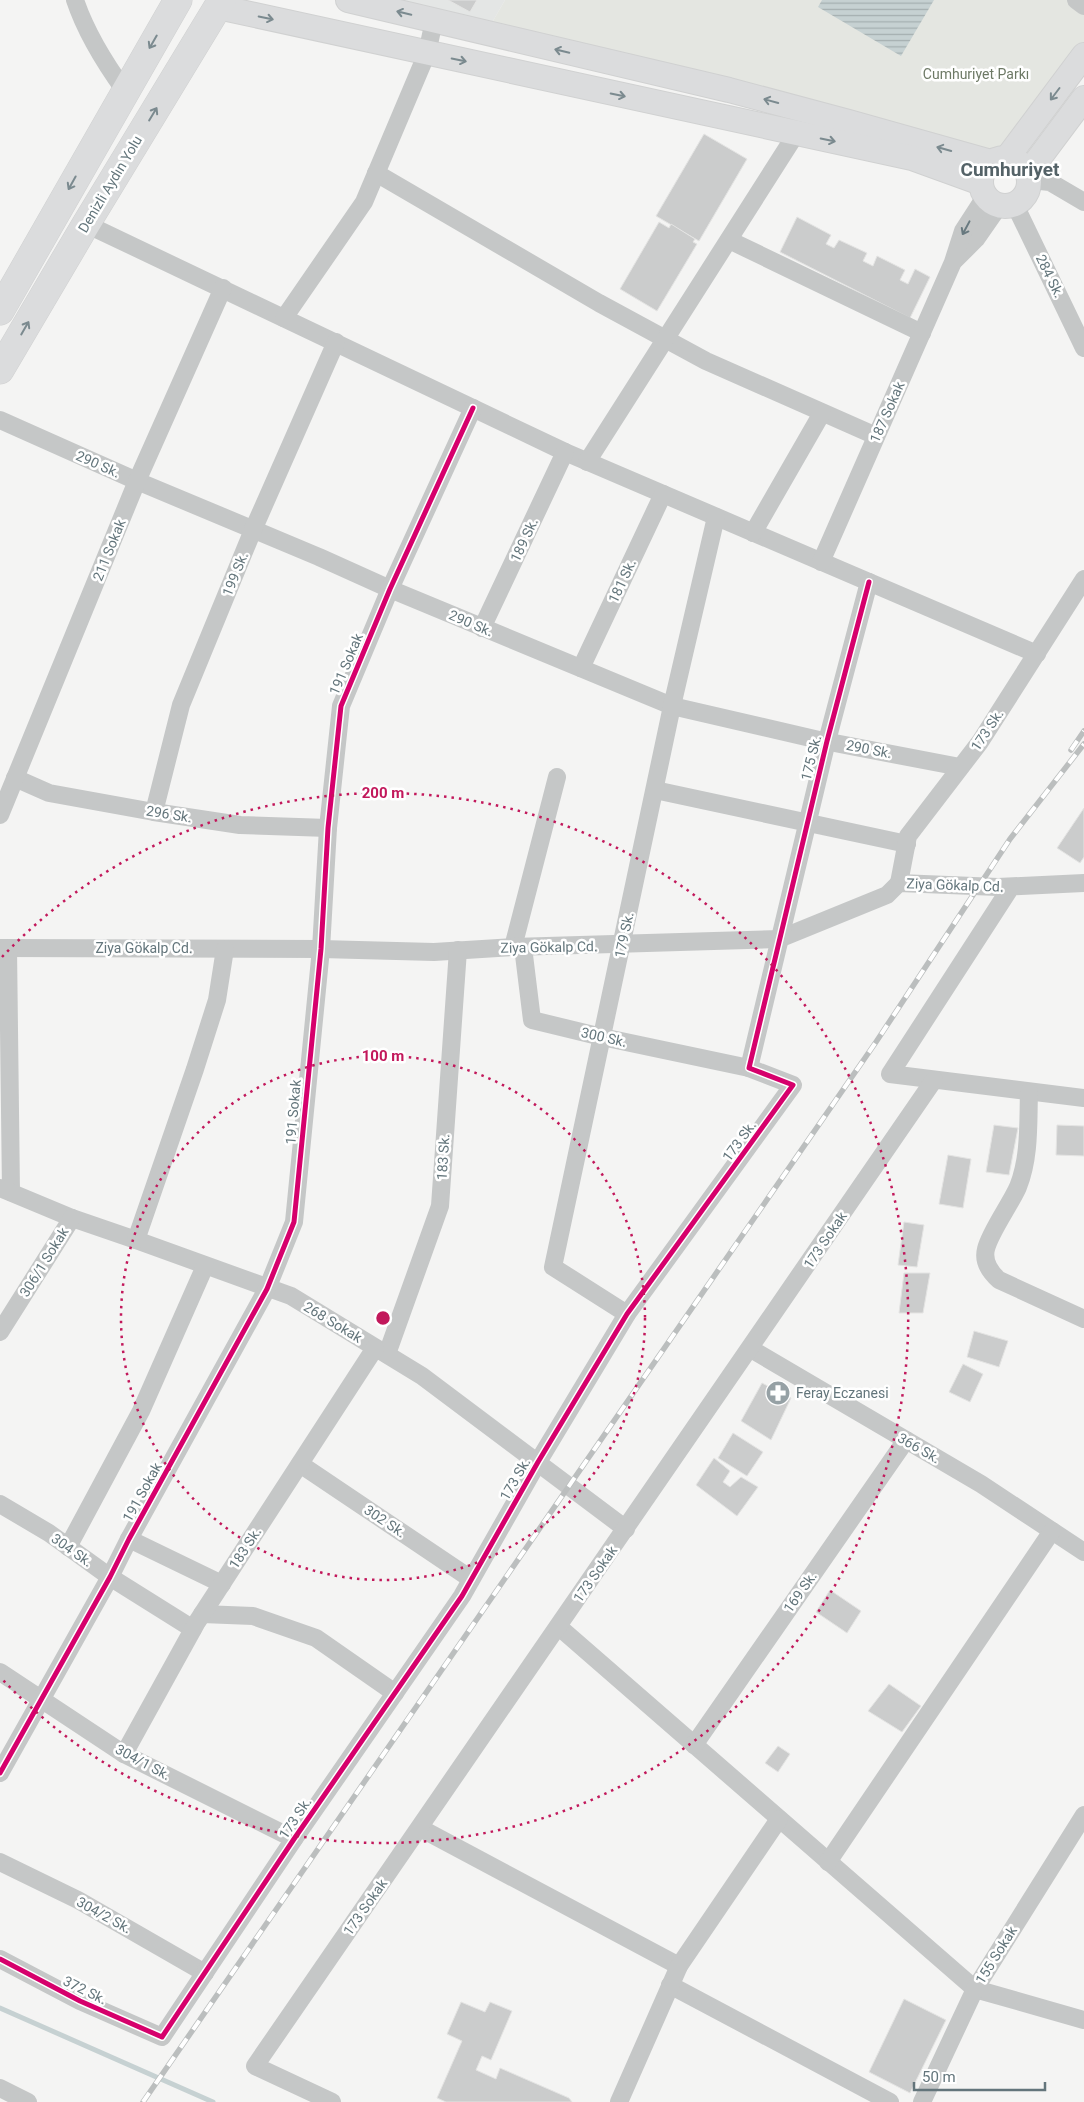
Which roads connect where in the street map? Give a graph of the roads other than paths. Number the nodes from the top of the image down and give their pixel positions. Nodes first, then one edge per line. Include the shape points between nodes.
1 (75, 0) edge
2 (178, 0) edge
3 (348, 0) edge
4 (1076, 0) edge
5 (220, 4) edge
6 (1084, 6) edge
7 (434, 20) junction
8 (427, 53) junction
9 (1084, 55) edge
10 (125, 90) junction
11 (1084, 98) edge
12 (796, 134) junction
13 (999, 160) junction
14 (376, 173) junction
15 (1029, 177) junction
16 (995, 198) junction
17 (1084, 202) edge
18 (86, 224) junction
19 (729, 240) junction
20 (222, 288) junction
21 (0, 311) edge
22 (284, 318) junction
23 (922, 333) junction
24 (666, 339) junction
25 (336, 342) junction
26 (1084, 348) edge
27 (0, 370) edge
28 (473, 408) junction
29 (822, 413) junction
30 (0, 420) edge
31 (876, 436) junction
32 (565, 452) junction
33 (587, 462) junction
34 (137, 481) junction
35 (663, 494) junction
36 (716, 517) junction
37 (253, 530) junction
38 (753, 533) junction
39 (821, 562) junction
40 (1084, 578) edge
41 (869, 582) junction
42 (390, 589) junction
43 (482, 628) junction
44 (1037, 654) junction
45 (581, 668) junction
46 (672, 706) junction
47 (827, 741) junction
48 (960, 767) junction
49 (557, 776) dead end
50 (15, 778) junction
51 (655, 790) junction
52 (154, 812) junction
53 (0, 815) edge
54 (807, 822) junction
55 (328, 828) junction
56 (907, 844) junction
57 (899, 883) junction
58 (1084, 883) edge
59 (1011, 887) junction
60 (779, 939) junction
61 (622, 945) junction
62 (518, 947) junction
63 (4, 948) edge
64 (225, 949) junction
65 (321, 949) junction
66 (458, 950) junction
67 (602, 1037) junction
68 (749, 1068) junction
69 (934, 1080) junction
70 (1029, 1092) junction
71 (1084, 1098) edge
72 (5, 1190) edge
73 (72, 1218) junction
74 (136, 1240) junction
75 (205, 1266) junction
76 (267, 1289) junction
77 (627, 1314) junction
78 (1084, 1319) edge
79 (0, 1332) edge
80 (750, 1349) junction
81 (381, 1351) junction
82 (906, 1440) junction
83 (538, 1462) junction
84 (300, 1464) junction
85 (0, 1504) edge
86 (626, 1529) junction
87 (1052, 1531) junction
88 (129, 1539) junction
89 (68, 1547) junction
90 (1084, 1552) edge
91 (110, 1577) junction
92 (471, 1579) junction
93 (222, 1584) junction
94 (202, 1614) junction
95 (558, 1627) junction
96 (193, 1629) junction
97 (0, 1672) edge
98 (395, 1693) junction
99 (41, 1699) junction
100 (694, 1745) junction
101 (124, 1754) junction
102 (0, 1773) edge
103 (1084, 1815) edge
104 (779, 1819) junction
105 (420, 1828) junction
106 (294, 1839) junction
107 (0, 1862) edge
108 (828, 1862) junction
109 (0, 1959) edge
110 (678, 1966) junction
111 (205, 1973) junction
112 (670, 1985) junction
113 (975, 1989) junction
114 (1084, 2020) edge
115 (162, 2037) joint
116 (0, 2088) edge
117 (28, 2102) edge
118 (332, 2102) edge
119 (619, 2102) edge
120 (890, 2102) edge
121 (922, 2102) edge

1 - 10 street via 83,24 106,65
2 -> 10 highway
7 -> 3 main road
4 - 6 street
5 -> 8 main road
18 -> 5 highway, Denizli Aydın Yolu
7 - 8 street
13 -> 7 main road via 729,90
8 -> 12 main road
8 - 14 street
9 -> 13 main road
10 -> 21 highway
11 - 15 main road
12 -> 16 main road via 912,158
12 - 19 street
13 - 15 main road via 1016,160
13 - 16 main road via 985,168 981,175
14 - 22 street via 364,202
14 - 24 street via 598,303
15 - 16 main road via 1027,193
15 - 17 street via 1050,182
16 - 23 street, 187 Sokak via 963,232
16 - 26 street, 284 Sk.
18 - 20 street
27 -> 18 highway, Denizli Aydın Yolu
19 - 23 street
19 - 24 street
20 - 22 street
20 - 34 street, 211 Sokak
22 - 25 street
23 - 31 street, 187 Sokak
24 - 29 street via 706,361
24 - 33 street
25 - 28 street
25 - 37 street, 199 Sk.
28 - 32 street
28 - 42 street, 191 Sokak
29 - 31 street
29 - 38 street
30 - 34 street, 290 Sk.
31 - 39 street, 187 Sokak
32 - 33 street
32 - 43 street, 189 Sk.
33 - 35 street
34 - 37 street, 290 Sk.
34 - 50 street, 211 Sokak
35 - 36 street
35 - 45 street, 181 Sk.
36 - 38 street
36 - 46 street, 179 Sk.
37 - 42 street, 290 Sk.
37 - 52 street, 199 Sk. via 181,705
38 - 39 street
39 - 41 street
40 - 44 street, 173 Sk.
41 - 44 street
41 - 47 street, 175 Sk.
42 - 43 street, 290 Sk.
42 - 55 street, 191 Sokak via 340,706
43 - 45 street, 290 Sk.
44 - 48 street, 173 Sk.
45 - 46 street, 290 Sk.
46 - 47 street, 290 Sk.
46 - 51 street, 179 Sk.
47 - 48 street, 290 Sk.
47 - 54 street, 175 Sk.
48 - 56 street, 173 Sk. via 908,836
49 - 62 street, 300 Sk.
50 - 52 street, 296 Sk. via 49,793
50 - 53 street, 211 Sokak
51 - 54 street
51 - 61 street, 179 Sk.
52 - 55 street, 296 Sk. via 240,825
54 - 56 street
54 - 60 street, 175 Sk.
55 - 65 street, 191 Sokak
56 - 57 street, 173 Sk.
57 - 59 street, Ziya Gökalp Cd.
57 - 60 street, Ziya Gökalp Cd. via 887,895
58 - 59 street, Ziya Gökalp Cd.
59 - 69 street via 890,1074
60 - 61 street, Ziya Gökalp Cd.
60 - 68 street
61 - 62 street, Ziya Gökalp Cd.
61 - 67 street, 179 Sk.
62 - 66 street, Ziya Gökalp Cd.
62 - 67 street, 300 Sk. via 532,1020
63 - 64 street, Ziya Gökalp Cd.
63 - 72 street
64 - 65 street, Ziya Gökalp Cd.
64 - 74 street via 217,1000 196,1069
65 - 66 street, Ziya Gökalp Cd.
65 - 76 street, 191 Sokak via 294,1222
66 - 81 street, 183 Sk. via 440,1206
67 - 68 street, 300 Sk.
67 - 77 street, 179 Sk. via 553,1267
68 - 77 street, 173 Sk. via 793,1085
69 - 70 street
69 - 80 street, 173 Sokak
70 - 71 street
70 - 78 street via 1026,1161 1018,1187 986,1248 986,1263 998,1280
72 - 73 street, 268 Sokak
73 - 74 street, 268 Sokak
73 - 79 street, 306/1 Sokak
74 - 75 street, 268 Sokak
75 - 76 street, 268 Sokak
75 - 89 street via 141,1411
76 - 81 street, 268 Sokak via 291,1296
76 - 88 street, 191 Sokak
77 - 83 street, 173 Sk.
80 - 82 street, 366 Sk.
80 - 86 street, 173 Sokak
81 - 83 street, 268 Sokak via 422,1376
81 - 84 street, 183 Sk.
82 - 87 street, 366 Sk.
82 - 100 street, 169 Sk.
83 - 86 street, 268 Sokak
83 - 92 street, 173 Sk.
84 - 92 street, 302 Sk.
84 - 93 street, 183 Sk.
85 - 89 street, 304 Sk.
86 - 95 street, 173 Sokak
87 - 90 street, 366 Sk.
87 - 108 street
88 - 91 street, 191 Sokak
88 - 93 street
89 - 91 street, 304 Sk.
91 - 96 street, 304 Sk.
91 - 99 street, 191 Sokak
92 - 98 street, 173 Sk.
93 - 94 street, 183 Sk.
94 - 96 street, 183 Sk.
94 - 98 street via 253,1616 316,1638
95 - 100 street
95 - 105 street, 173 Sokak
96 - 101 street, 183 Sk.
97 - 99 street, 304/1 Sk.
98 - 106 street, 173 Sk.
99 - 101 street, 304/1 Sk.
99 - 102 street, 191 Sokak
100 - 104 street
101 - 106 street, 304/1 Sk.
103 - 113 street, 155 Sokak
104 - 108 street
104 - 110 street
105 - 110 street
105 - 118 street, 173 Sokak via 255,2066
106 - 111 street, 173 Sk.
107 - 111 street, 304/2 Sk. via 78,1900
108 - 113 street
109 - 115 street, 372 Sk. via 80,2001
110 - 112 street
111 - 115 street, 173 Sk.
112 - 119 street
112 - 120 street
113 - 114 street
113 - 121 street, 155 Sokak
116 - 117 street

